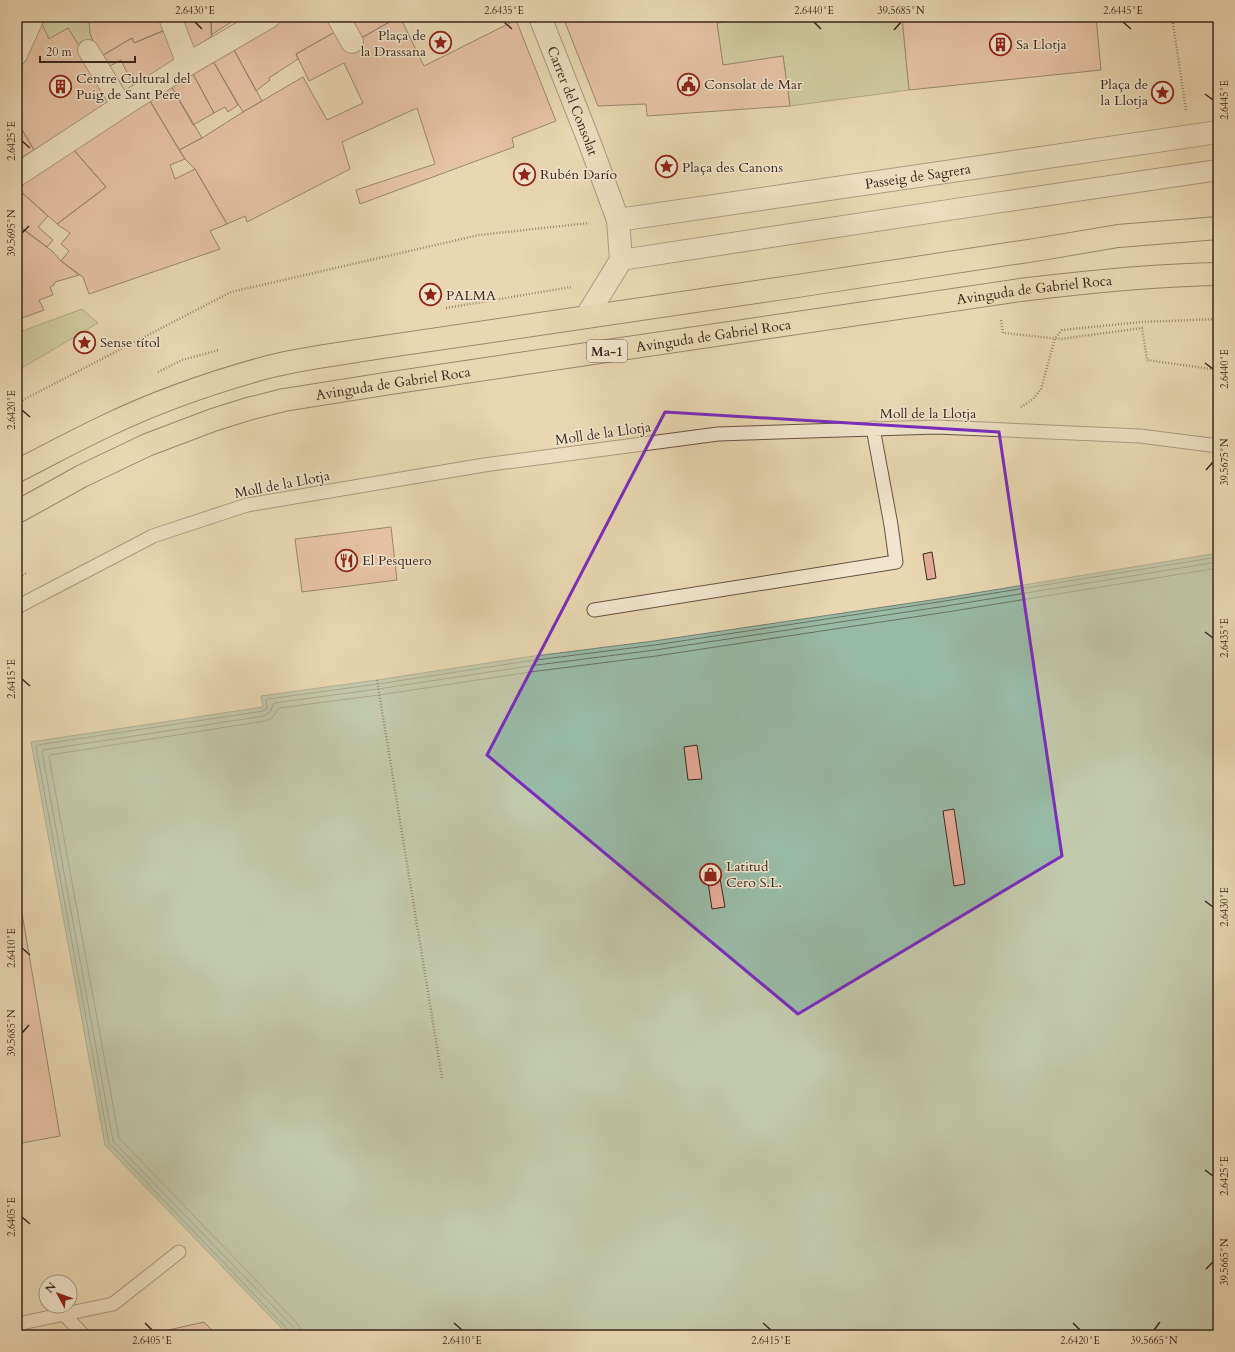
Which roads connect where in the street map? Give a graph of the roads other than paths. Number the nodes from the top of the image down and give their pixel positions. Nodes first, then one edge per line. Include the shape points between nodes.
1 (34, 17) edge
2 (170, 17) edge
3 (269, 17) edge
4 (338, 17) edge
5 (540, 17) edge
6 (352, 42) dead end
7 (88, 50) dead end
8 (17, 55) edge
9 (188, 64) junction
10 (122, 106) junction
11 (1218, 132) edge
12 (1218, 170) edge
13 (17, 175) edge
14 (618, 220) junction
15 (1218, 228) edge
16 (621, 260) junction
17 (1218, 274) edge
18 (586, 317) junction
19 (873, 428) junction
20 (1218, 446) edge
21 (17, 471) edge
22 (17, 512) edge
23 (17, 607) edge
24 (594, 610) dead end
25 (179, 1252) dead end
26 (78, 1311) edge
27 (64, 1314) joint
28 (17, 1324) edge
29 (84, 1335) edge

1 - 8 street
2 - 9 street
3 - 9 street
4 - 6 street
5 - 14 street, Carrer del Consolat
7 - 10 street
9 - 10 street
10 - 13 street
11 - 14 street, Passeig de Sagrera
12 - 16 street
14 - 16 street, Carrer del Consolat
15 - 18 highway via 1118,236
16 - 18 street
17 - 22 highway, Avinguda de Gabriel Roca / Ma-1 via 1092,281 998,293 284,400 214,420 148,445 82,476
18 - 21 highway via 270,366 168,400 107,426
19 - 20 lane, Moll de la Llotja via 937,427 1140,436
19 - 23 lane, Moll de la Llotja via 718,434 484,466 247,505 153,536
19 - 24 lane via 896,562
25 - 26 lane via 113,1304
27 - 28 lane
27 - 29 lane

